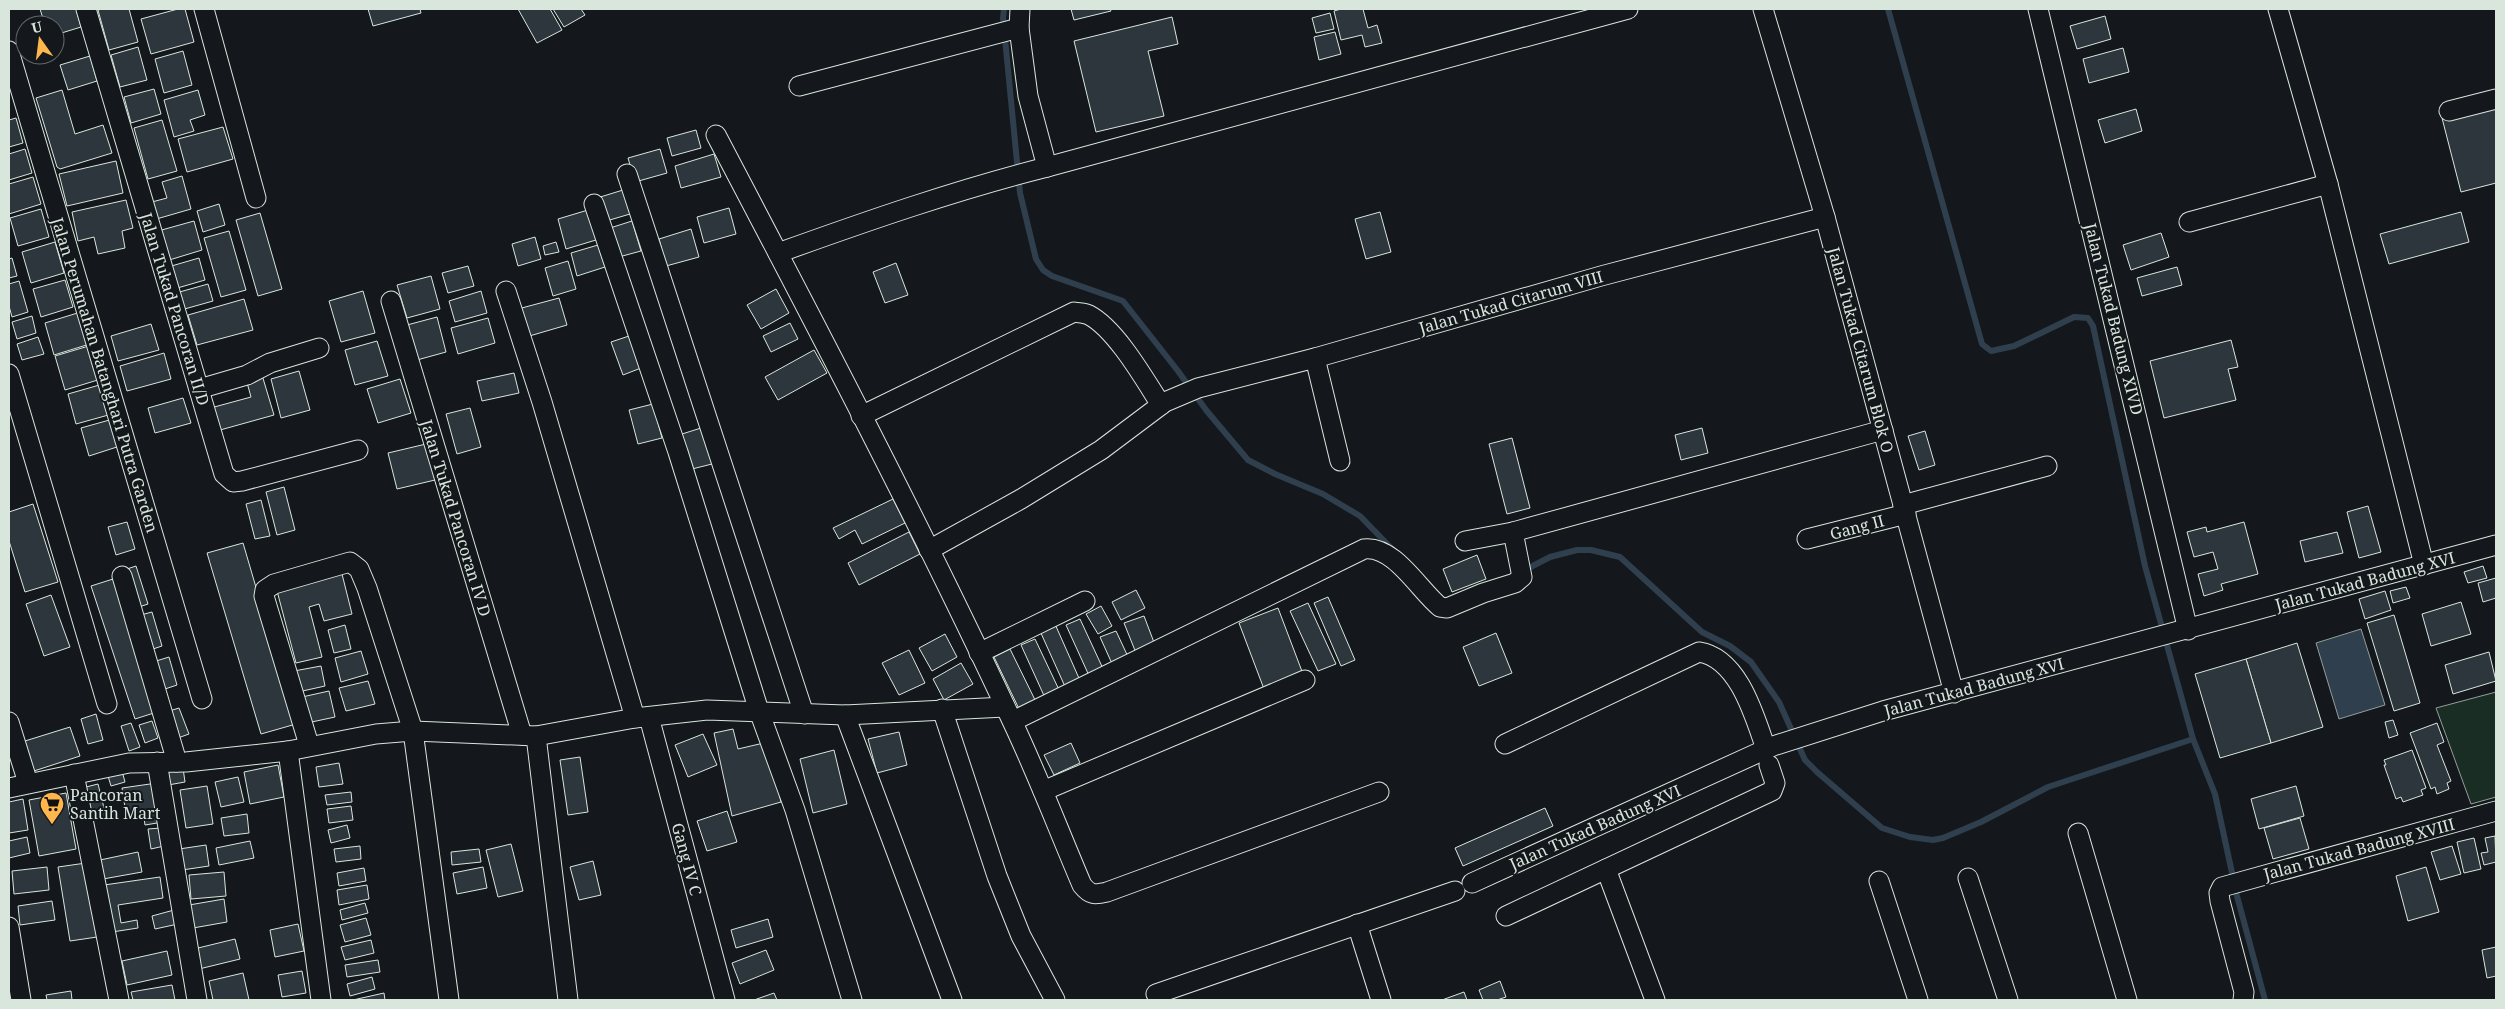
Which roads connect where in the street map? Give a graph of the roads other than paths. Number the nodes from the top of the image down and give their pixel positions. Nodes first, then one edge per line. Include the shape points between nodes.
1 (86, 9) edge
2 (204, 9) edge
3 (1020, 9) edge
4 (1628, 9) edge
5 (1763, 9) edge
6 (2038, 9) edge
7 (2278, 9) edge
8 (1016, 29) junction
9 (9, 51) edge
10 (799, 86) dead end
11 (2496, 98) edge
12 (2449, 111) dead end
13 (716, 136) dead end
14 (1042, 168) junction
15 (627, 174) dead end
16 (2328, 184) junction
17 (256, 198) dead end
18 (594, 204) dead end
19 (1825, 218) junction
20 (2189, 222) dead end
21 (778, 253) junction
22 (506, 291) dead end
23 (391, 302) dead end
24 (319, 348) dead end
25 (1314, 358) junction
26 (9, 374) edge
27 (199, 389) junction
28 (1163, 404) junction
29 (861, 416) junction
30 (1883, 430) junction
31 (358, 450) dead end
32 (1340, 461) dead end
33 (2047, 466) dead end
34 (1904, 509) junction
35 (1808, 540) dead end
36 (1465, 541) dead end
37 (1515, 541) junction
38 (2496, 545) edge
39 (929, 550) junction
40 (2424, 565) junction
41 (122, 576) dead end
42 (1085, 601) dead end
43 (2182, 632) junction
44 (979, 653) junction
45 (1304, 680) dead end
46 (1954, 693) junction
47 (202, 699) dead end
48 (107, 704) dead end
49 (942, 709) junction
50 (759, 711) junction
51 (804, 714) junction
52 (1009, 714) junction
53 (845, 715) junction
54 (642, 717) junction
55 (9, 722) edge
56 (413, 731) junction
57 (529, 736) junction
58 (1505, 744) dead end
59 (310, 745) junction
60 (288, 751) junction
61 (1770, 754) junction
62 (157, 762) junction
63 (177, 762) junction
64 (74, 774) junction
65 (28, 783) junction
66 (9, 788) edge
67 (1043, 791) junction
68 (1380, 792) dead end
69 (2496, 812) edge
70 (2078, 833) dead end
71 (1606, 869) junction
72 (1968, 878) dead end
73 (1879, 881) dead end
74 (1506, 916) dead end
75 (1357, 924) junction
76 (9, 927) edge
77 (1156, 994) dead end
78 (21, 1000) edge
79 (119, 1000) edge
80 (197, 1000) edge
81 (321, 1000) edge
82 (449, 1000) edge
83 (568, 1000) edge
84 (725, 1000) edge
85 (852, 1000) edge
86 (952, 1000) edge
87 (1055, 1000) edge
88 (1381, 1000) edge
89 (1655, 1000) edge
90 (1918, 1000) edge
91 (2008, 1000) edge
92 (2127, 1000) edge
93 (2243, 1000) edge

1 - 27 street, Jalan Tukad Pancoran II/D
2 - 17 street
3 - 8 street
4 - 14 street
5 - 19 street, Jalan Tukad Citarum Blok O
6 - 43 street, Jalan Tukad Badung XIVD
7 - 16 street
8 - 10 street
8 - 14 street
9 - 47 street, Jalan Perumahan Batanghari Putra Garden
11 - 12 street
13 - 21 street
14 - 21 street via 893,211
15 - 51 street
16 - 20 street
16 - 40 street
18 - 50 street via 678,452
19 - 25 street, Jalan Tukad Citarum VIII via 1601,276
19 - 30 street, Jalan Tukad Citarum Blok O
21 - 29 street
22 - 54 street, Gang IV C
23 - 57 street, Jalan Tukad Pancoran IV D
24 - 27 street
25 - 28 street, Jalan Tukad Citarum VIII via 1198,388
25 - 32 street
26 - 48 street
27 - 31 street, Jalan Tukad Pancoran II/D via 224,474 232,482
28 - 29 street via 1104,326 1088,315 1074,312
28 - 39 street, Jalan Tukad Citarum VIII via 1101,450
29 - 39 street
30 - 34 street, Jalan Tukad Citarum Blok O
30 - 37 street
33 - 34 street, Gang II
34 - 35 street, Gang II
34 - 46 street, Jalan Tukad Citarum Blok O
36 - 37 street
37 - 52 street via 1522,577 1515,584 1447,608 1440,607 1398,563 1378,549 1364,549
38 - 40 street, Jalan Tukad Badung XVI
39 - 44 street
40 - 43 street, Jalan Tukad Badung XVI
41 - 63 street
42 - 44 street
43 - 46 street, Jalan Tukad Badung XVI
44 - 52 street
45 - 67 street
46 - 61 street, Jalan Tukad Badung XVI via 1816,733
49 - 52 street
49 - 53 street
49 - 87 street via 997,876 1021,936
50 - 51 street
50 - 54 street via 707,710
50 - 85 street via 795,810
51 - 53 street
52 - 67 street
53 - 86 street
54 - 57 street
54 - 84 street, Gang IV C
55 - 65 street
56 - 57 street
56 - 59 street
56 - 59 street via 359,569 350,562 274,584 265,590 264,596
56 - 82 street
57 - 83 street, Jalan Tukad Pancoran IV D
58 - 61 street via 1700,652 1722,664 1744,691
59 - 60 street
60 - 63 street
60 - 81 street
61 - 71 street via 1776,783 1772,791
61 - 75 street, Jalan Tukad Badung XVI via 1463,887
62 - 63 street
62 - 64 street via 129,763
62 - 80 street
64 - 65 street
64 - 79 street
65 - 66 street
67 - 68 street via 1082,885 1094,895
69 - 93 street, Jalan Tukad Badung XVIII via 2222,887 2220,900 2244,992
70 - 92 street
71 - 74 street
71 - 89 street
72 - 91 street
73 - 90 street
75 - 77 street, Jalan Tukad Badung XVI
75 - 88 street
76 - 78 street

